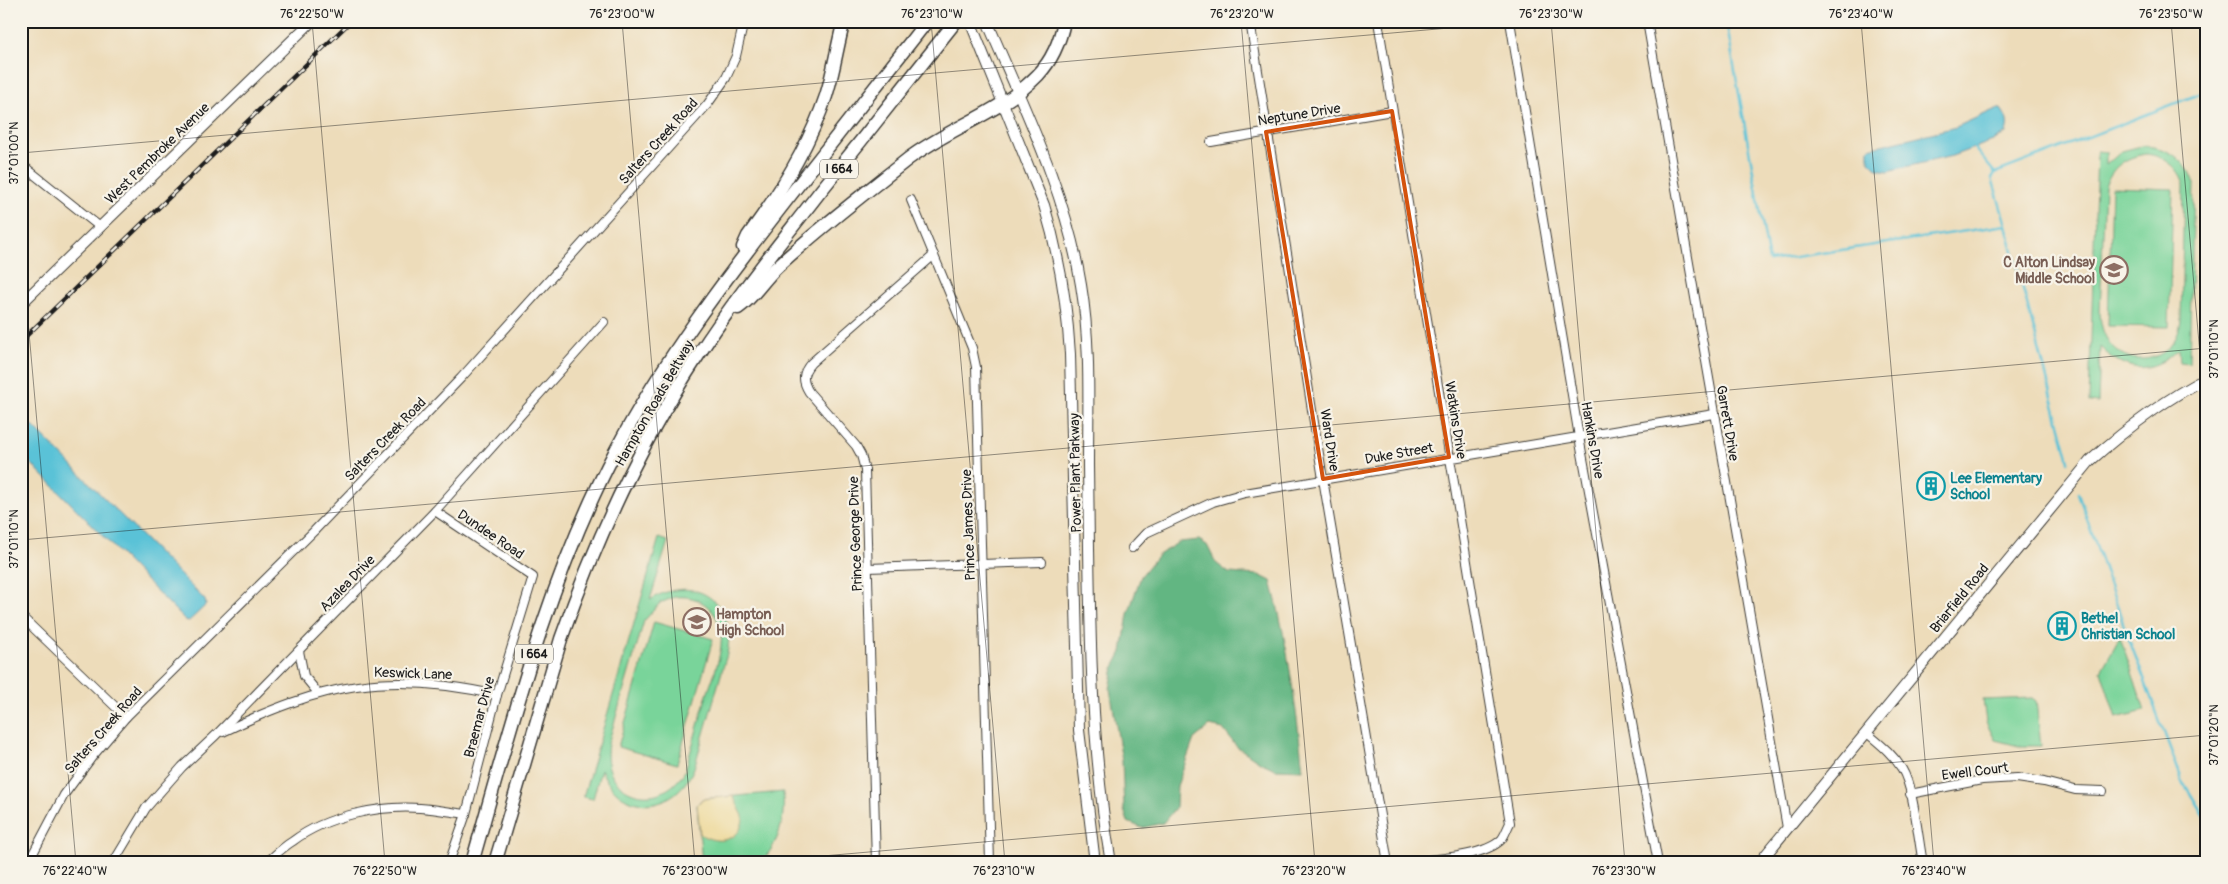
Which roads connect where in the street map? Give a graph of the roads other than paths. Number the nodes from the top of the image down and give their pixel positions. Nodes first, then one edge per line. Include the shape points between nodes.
1 (312, 21) edge
2 (744, 21) edge
3 (844, 21) edge
4 (927, 21) edge
5 (956, 21) edge
6 (970, 21) edge
7 (1064, 21) edge
8 (1250, 21) edge
9 (1378, 21) edge
10 (1510, 21) edge
11 (1647, 21) edge
12 (988, 24) edge
13 (1018, 93) junction
14 (1004, 104) junction
15 (1392, 111) junction
16 (1266, 132) junction
17 (1211, 142) dead end
18 (21, 164) edge
19 (911, 200) dead end
20 (100, 227) junction
21 (934, 255) junction
22 (734, 268) junction
23 (21, 304) edge
24 (723, 318) junction
25 (604, 322) dead end
26 (2207, 378) edge
27 (1714, 414) junction
28 (1579, 437) junction
29 (1449, 457) junction
30 (1323, 479) junction
31 (435, 511) junction
32 (1132, 548) dead end
33 (1042, 562) dead end
34 (982, 564) junction
35 (868, 568) junction
36 (533, 577) joint
37 (21, 616) edge
38 (299, 651) junction
39 (318, 693) junction
40 (497, 695) junction
41 (126, 717) junction
42 (1867, 733) junction
43 (216, 735) junction
44 (2103, 791) dead end
45 (1910, 794) junction
46 (466, 814) junction
47 (1787, 828) junction
48 (28, 863) edge
49 (113, 863) edge
50 (266, 863) edge
51 (449, 863) edge
52 (472, 863) edge
53 (495, 863) edge
54 (876, 863) edge
55 (990, 863) edge
56 (1094, 863) edge
57 (1111, 863) edge
58 (1388, 863) edge
59 (1403, 863) edge
60 (1658, 863) edge
61 (1759, 863) edge
62 (1923, 863) edge

1 - 20 main road, West Pembroke Avenue
2 - 41 street, Salters Creek Road via 736,56 726,78 707,105 461,378 314,531
3 - 22 highway via 816,124 794,168 748,236
4 - 22 highway, Hampton Roads Beltway / I 664
5 - 24 highway, Hampton Roads Beltway / I 664
6 - 14 main road, Power Plant Parkway
7 - 13 highway via 1049,63
8 - 16 street, Ward Drive
9 - 15 street, Watkins Drive
10 - 28 street, Hankins Drive
11 - 27 street, Garrett Drive
12 - 13 main road, Power Plant Parkway
13 - 14 highway
13 - 57 main road, Power Plant Parkway via 1060,199 1082,288 1087,348 1093,699
14 - 24 highway via 910,157 811,237 776,268 745,303
14 - 56 main road, Power Plant Parkway via 1044,205 1065,294 1071,364 1079,730
15 - 16 street, Neptune Drive
15 - 29 street, Watkins Drive
16 - 17 street, Neptune Drive
16 - 30 street, Ward Drive
18 - 20 street
19 - 21 street, Prince James Drive
20 - 23 main road, West Pembroke Avenue
21 - 34 street, Prince James Drive via 974,357
21 - 35 street, Prince George Drive via 811,363 803,376 804,385 856,446 864,463
22 - 52 highway, Hampton Roads Beltway / I 664 via 656,379 615,452 583,520 554,591
24 - 53 highway, Hampton Roads Beltway / I 664 via 669,401 602,532 561,639
25 - 31 street, Azalea Drive
26 - 42 main road, Briarfield Road via 2151,411 2090,461
27 - 28 street, Duke Street
27 - 47 street, Garrett Drive
28 - 29 street, Duke Street
28 - 60 street, Hankins Drive
29 - 30 street, Duke Street
29 - 59 street, Watkins Drive via 1510,823 1502,839 1489,848
30 - 32 street, Duke Street via 1213,502 1146,533
30 - 58 street, Ward Drive
31 - 36 street, Dundee Road
31 - 38 street, Azalea Drive
33 - 34 street
34 - 35 street
34 - 55 street, Prince James Drive
35 - 54 street, Prince George Drive
36 - 40 street, Braemar Drive
37 - 41 street
38 - 39 street via 304,676
38 - 43 street, Azalea Drive
39 - 40 street, Keswick Lane via 387,682 461,687
39 - 43 street, Keswick Lane via 270,710
40 - 46 street, Braemar Drive
41 - 48 street, Salters Creek Road via 64,795
42 - 45 street via 1893,756 1903,771
42 - 47 main road, Briarfield Road
43 - 49 street, Azalea Drive via 146,808
44 - 45 street, Ewell Court via 2075,790 2017,778 1982,780
45 - 62 street
46 - 50 street via 418,808 374,810 338,818 293,840
46 - 51 street, Braemar Drive
47 - 61 main road, Briarfield Road

